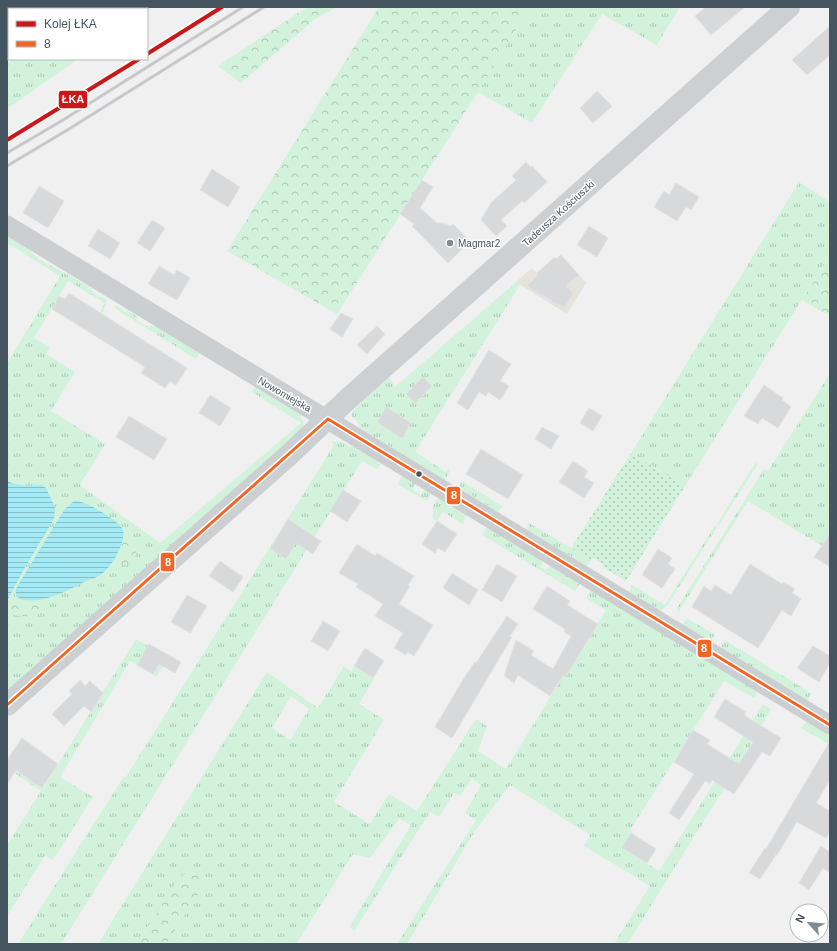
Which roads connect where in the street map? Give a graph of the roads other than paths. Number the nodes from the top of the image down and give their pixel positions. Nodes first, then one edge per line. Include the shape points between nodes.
1 (789, 7) edge
2 (7, 225) edge
3 (328, 419) junction
4 (7, 705) edge
5 (830, 725) edge

1 - 3 street, Tadeusza Kościuszki
2 - 3 street, Nowomiejska
3 - 4 street, Tadeusza Kościuszki
3 - 5 street, Nowomiejska

